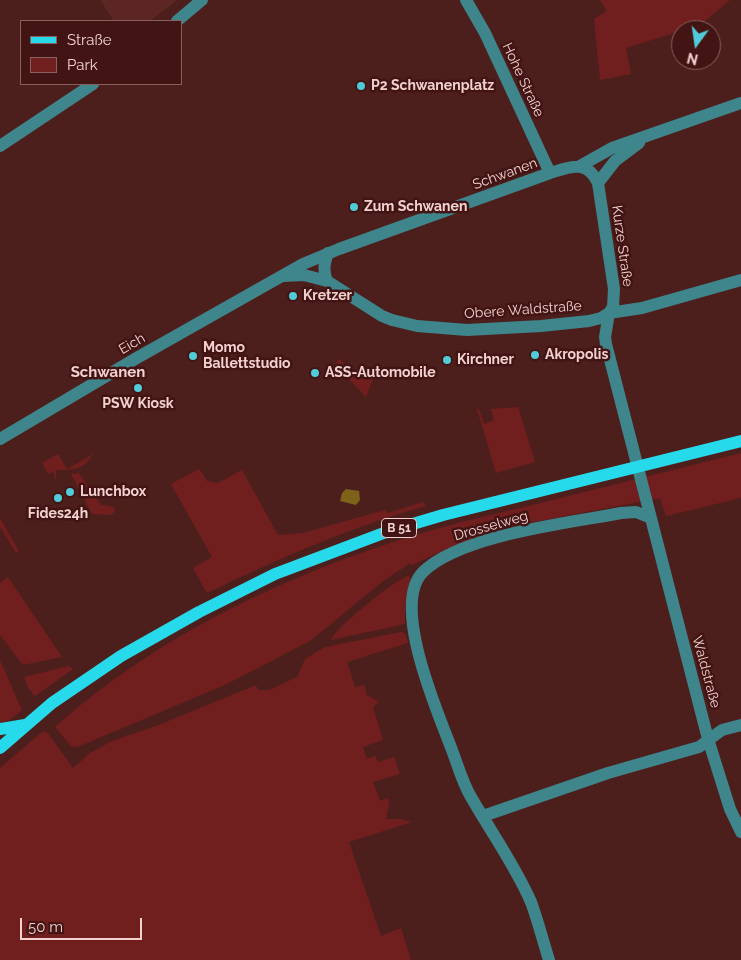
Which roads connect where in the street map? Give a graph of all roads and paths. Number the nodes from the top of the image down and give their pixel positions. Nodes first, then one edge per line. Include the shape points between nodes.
1 (202, 0) edge
2 (466, 0) edge
3 (178, 20) edge
4 (92, 85) edge
5 (741, 103) edge
6 (649, 136) junction
7 (0, 146) edge
8 (580, 166) junction
9 (550, 173) junction
10 (598, 183) junction
11 (328, 253) junction
12 (281, 276) junction
13 (741, 280) edge
14 (327, 281) junction
15 (609, 313) junction
16 (0, 439) edge
17 (741, 441) edge
18 (650, 518) junction
19 (29, 722) junction
20 (741, 725) edge
21 (0, 729) edge
22 (708, 739) junction
23 (0, 748) edge
24 (483, 816) junction
25 (741, 832) edge
26 (549, 960) edge

1 - 3 street
2 - 9 street, Hohe Straße via 485,33
4 - 7 street
5 - 6 street, Schwanen
6 - 8 street, Schwanen via 612,148
6 - 10 street, Schwanen via 615,161
8 - 9 street, Schwanen
8 - 10 street via 589,170
9 - 11 street, Schwanen
10 - 15 street, Kurze Straße via 614,289 613,308
11 - 12 street, Eich
11 - 14 street via 324,273
12 - 14 street, Eich via 304,275
12 - 16 street, Eich
13 - 15 street, Obere Waldstraße via 642,308
14 - 15 street, Obere Waldstraße via 382,316 417,326 466,330 541,326 589,321
15 - 18 street via 605,337
17 - 19 main road, B 51 via 443,515 348,545 276,574 199,612 121,656
18 - 22 street, Waldstraße
18 - 24 street, Drosselweg via 636,512 621,513 513,533 446,556 432,564 416,583 412,605 420,661 470,796
19 - 21 main road
19 - 23 main road, B 51
20 - 22 street via 722,730
22 - 24 street via 699,747 608,773
22 - 25 street, Waldstraße via 728,803
24 - 26 street, Drosselweg via 531,903

